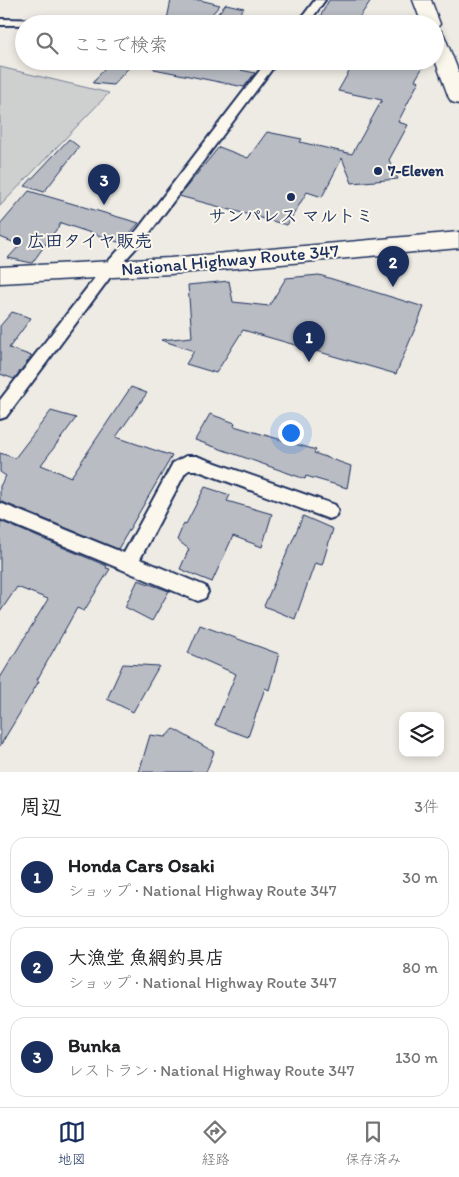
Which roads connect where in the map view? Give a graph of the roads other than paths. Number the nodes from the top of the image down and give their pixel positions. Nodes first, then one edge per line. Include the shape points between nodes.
1 (320, 0) edge
2 (422, 0) edge
3 (309, 15) edge
4 (428, 15) edge
5 (0, 22) edge
6 (15, 22) edge
7 (444, 59) edge
8 (266, 70) edge
9 (459, 98) edge
10 (459, 240) edge
11 (109, 269) junction
12 (0, 275) edge
13 (0, 412) edge
14 (0, 511) edge
15 (329, 511) dead end
16 (128, 563) junction
17 (198, 592) dead end

1 - 3 street
2 - 4 highway
5 - 6 street
7 - 9 highway
8 - 11 street via 143,232
10 - 11 highway, National Highway Route 347
11 - 12 highway, National Highway Route 347
11 - 13 street
14 - 16 street
15 - 16 street via 196,463 186,463 179,468
16 - 17 street

